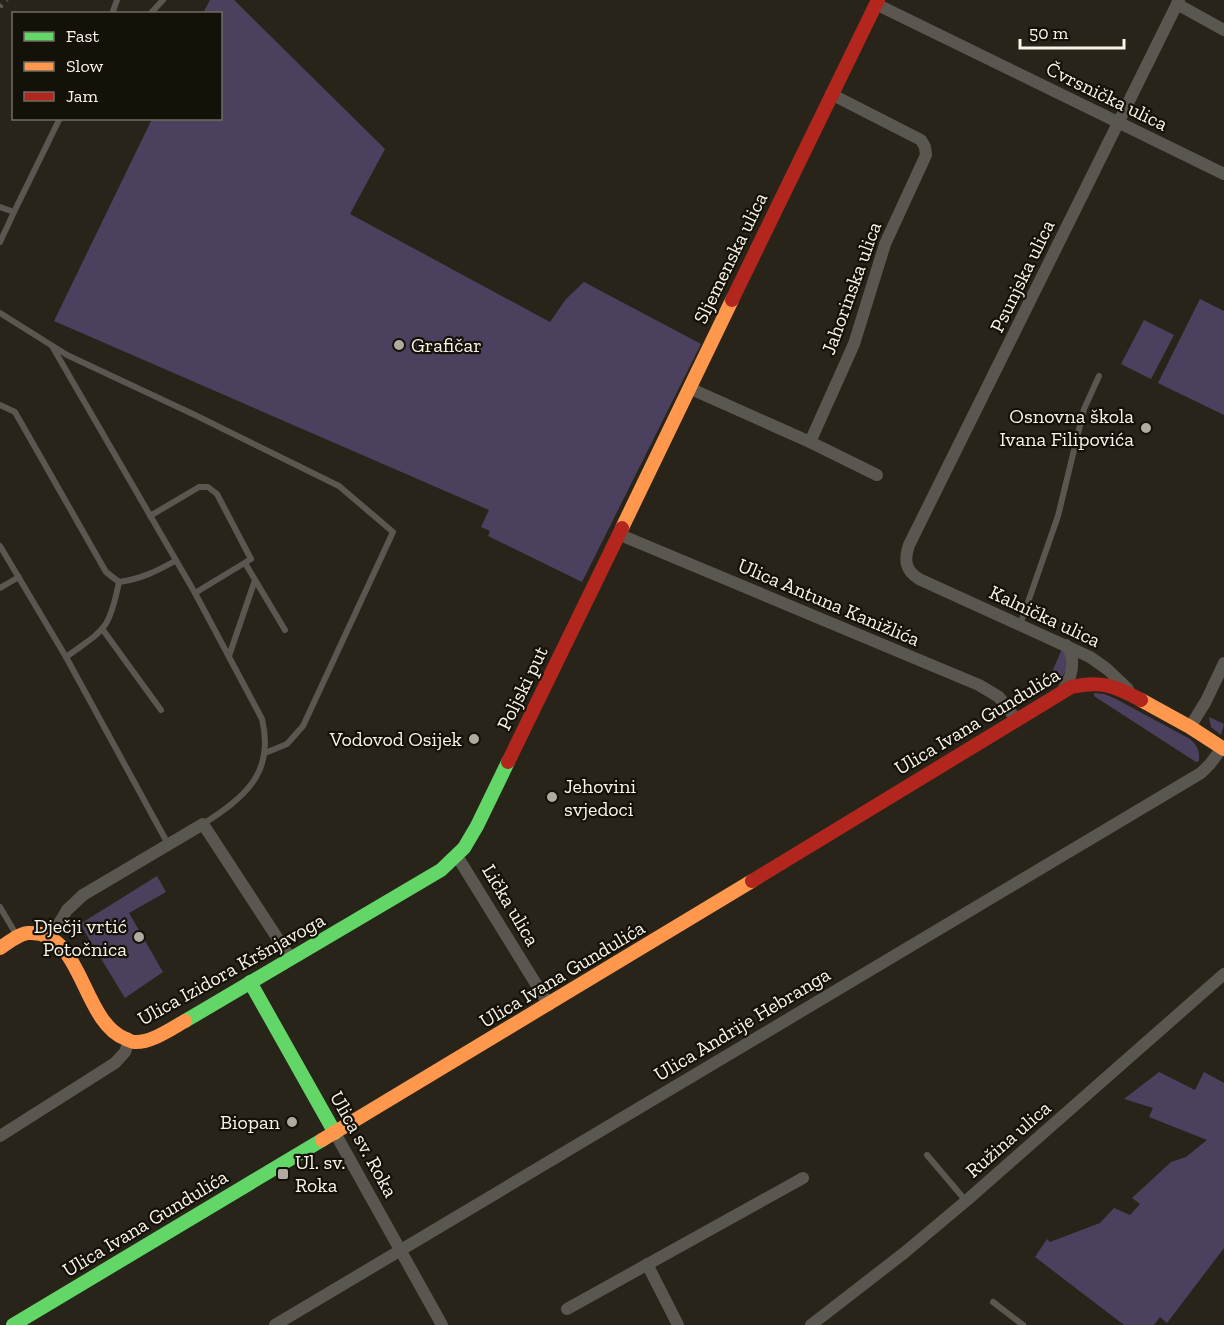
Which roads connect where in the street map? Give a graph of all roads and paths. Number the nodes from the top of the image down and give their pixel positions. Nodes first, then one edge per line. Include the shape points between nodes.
1 (164, 0) edge
2 (877, 2) edge
3 (1178, 2) edge
4 (152, 12) edge
5 (1224, 30) edge
6 (831, 94) junction
7 (59, 120) edge
8 (1119, 124) junction
9 (1224, 174) edge
10 (0, 207) edge
11 (14, 212) junction
12 (0, 242) edge
13 (0, 313) edge
14 (51, 344) junction
15 (1099, 376) dead end
16 (689, 388) junction
17 (0, 405) edge
18 (810, 442) junction
19 (877, 475) dead end
20 (150, 516) junction
21 (618, 534) junction
22 (0, 546) edge
23 (175, 561) junction
24 (245, 563) junction
25 (908, 570) joint
26 (18, 577) junction
27 (255, 580) junction
28 (119, 582) junction
29 (0, 588) edge
30 (195, 593) junction
31 (1020, 625) junction
32 (103, 630) junction
33 (285, 630) dead end
34 (1066, 645) junction
35 (229, 656) junction
36 (66, 657) junction
37 (1224, 663) edge
38 (1061, 692) junction
39 (1135, 696) junction
40 (161, 710) dead end
41 (1016, 719) junction
42 (1190, 727) junction
43 (1223, 749) edge
44 (266, 753) junction
45 (203, 824) junction
46 (168, 844) junction
47 (457, 856) junction
48 (0, 907) edge
49 (18, 937) junction
50 (51, 937) junction
51 (0, 948) edge
52 (291, 959) junction
53 (1224, 974) edge
54 (250, 982) junction
55 (549, 1005) junction
56 (129, 1041) junction
57 (335, 1132) junction
58 (0, 1136) edge
59 (927, 1155) dead end
60 (803, 1178) dead end
61 (966, 1201) junction
62 (400, 1250) junction
63 (647, 1264) junction
64 (993, 1302) dead end
65 (567, 1309) dead end
66 (13, 1325) edge
67 (275, 1325) edge
68 (442, 1325) edge
69 (678, 1325) edge
70 (811, 1325) edge
71 (1023, 1325) edge

1 - 4 lane
2 - 6 street, Sljemenska ulica
2 - 8 street, Čvrsnička ulica
3 - 5 street
3 - 8 street, Psunjska ulica
6 - 16 street, Sljemenska ulica
6 - 18 street, Jahorinska ulica via 921,140 926,154 885,244 854,344
7 - 11 lane
8 - 9 street, Čvrsnička ulica
8 - 25 street, Psunjska ulica via 909,545 905,560
10 - 11 lane
11 - 12 lane
13 - 14 lane
14 - 20 lane
14 - 44 lane via 66,355 339,486 393,532 303,726 287,744
15 - 31 lane via 1084,409 1058,516
16 - 18 street
16 - 21 street, Sljemenska ulica
17 - 28 lane via 15,412 106,572
18 - 19 street
20 - 23 lane
20 - 24 lane via 199,487 208,488 217,494 251,559
21 - 41 street, Ulica Antuna Kanižlića via 979,685 999,697
21 - 47 street, Poljski put via 477,826
22 - 26 lane
23 - 28 lane via 139,579
23 - 30 lane
24 - 27 lane
24 - 30 lane
25 - 31 street, Kalnička ulica via 919,579
26 - 29 lane
26 - 36 lane
27 - 33 lane
27 - 35 lane
28 - 32 lane via 111,617
30 - 35 lane
31 - 34 street, Kalnička ulica
32 - 36 lane
32 - 40 lane
34 - 38 street via 1072,654 1072,667
34 - 39 street, Kalnička ulica via 1098,661
35 - 44 lane via 262,719
36 - 46 lane
37 - 42 street
38 - 39 street, Ulica Ivana Gundulića via 1095,682
38 - 41 street, Ulica Ivana Gundulića
39 - 42 street, Kalnička ulica
41 - 55 street, Ulica Ivana Gundulića
42 - 43 street, Kalnička ulica
43 - 62 street, Ulica Andrije Hebranga via 1201,773
44 - 45 lane via 251,786
45 - 46 street
45 - 52 street
46 - 50 street via 83,895 67,910
47 - 52 street, Ulica Izidora Kršnjavoga via 441,870
47 - 55 street, Lička ulica
48 - 49 lane
49 - 50 street via 36,933
49 - 51 street
50 - 56 street via 62,946 104,1023
52 - 54 street, Ulica Izidora Kršnjavoga
53 - 61 street, Ružina ulica
54 - 56 street, Ulica Izidora Kršnjavoga via 160,1036 143,1042
54 - 57 street, Ulica sv. Roka
55 - 57 street, Ulica Ivana Gundulića
56 - 58 street, Ulica Izidora Kršnjavoga via 115,1063
57 - 62 street, Ulica sv. Roka
57 - 66 street, Ulica Ivana Gundulića
59 - 61 lane
60 - 63 street
61 - 70 street, Ružina ulica
62 - 67 street, Ulica Andrije Hebranga
62 - 68 street, Ulica sv. Roka
63 - 65 street
63 - 69 street
64 - 71 lane

